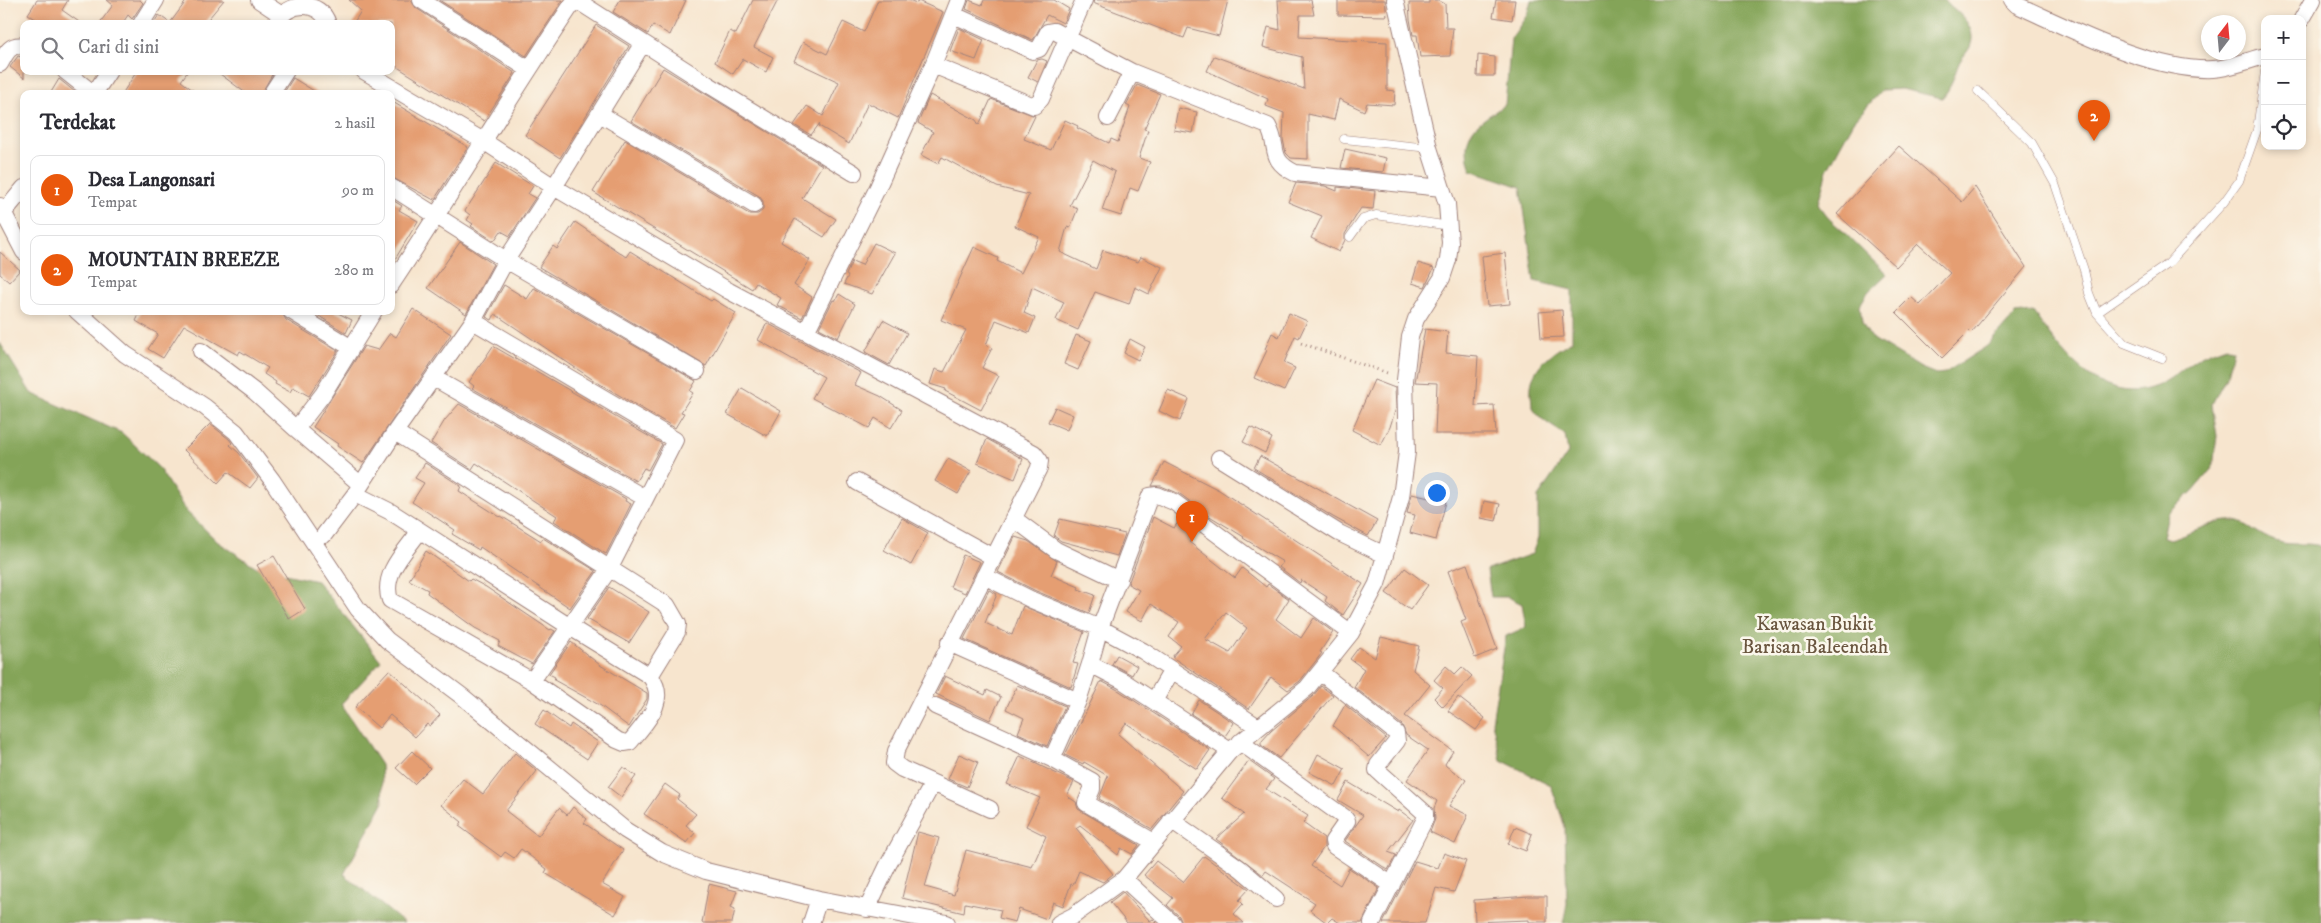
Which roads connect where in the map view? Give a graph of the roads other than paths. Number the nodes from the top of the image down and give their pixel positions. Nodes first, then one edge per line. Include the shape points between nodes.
1 (156, 0) edge
2 (260, 0) edge
3 (421, 0) edge
4 (576, 0) edge
5 (1084, 0) edge
6 (1395, 0) edge
7 (2012, 0) edge
8 (2313, 0) edge
9 (320, 3) edge
10 (957, 8) edge
11 (2304, 15) edge
12 (278, 19) edge
13 (144, 20) edge
14 (327, 20) edge
15 (1068, 38) junction
16 (643, 43) junction
17 (20, 45) edge
18 (2261, 57) edge
19 (0, 64) edge
20 (933, 65) junction
21 (528, 69) junction
22 (1132, 72) junction
23 (70, 75) edge
24 (106, 75) edge
25 (283, 75) edge
26 (371, 75) edge
27 (89, 90) edge
28 (97, 90) edge
29 (274, 90) edge
30 (1978, 91) dead end
31 (2261, 100) edge
32 (600, 114) junction
33 (1108, 118) dead end
34 (1344, 139) dead end
35 (485, 142) junction
36 (1429, 148) junction
37 (854, 173) dead end
38 (554, 187) junction
39 (1442, 188) junction
40 (395, 190) edge
41 (20, 192) edge
42 (754, 205) dead end
43 (1, 213) edge
44 (436, 216) junction
45 (1450, 226) junction
46 (1350, 237) dead end
47 (20, 245) edge
48 (506, 260) junction
49 (395, 278) edge
50 (2097, 313) junction
51 (81, 315) edge
52 (298, 315) edge
53 (371, 315) edge
54 (474, 321) junction
55 (806, 332) junction
56 (350, 347) junction
57 (201, 351) dead end
58 (2162, 358) dead end
59 (696, 372) dead end
60 (434, 378) junction
61 (296, 429) junction
62 (395, 432) junction
63 (1219, 458) dead end
64 (857, 482) dead end
65 (358, 489) junction
66 (645, 498) junction
67 (1013, 518) junction
68 (420, 532) junction
69 (324, 535) dead end
70 (1386, 555) junction
71 (993, 558) junction
72 (610, 568) junction
73 (984, 576) junction
74 (1119, 580) junction
75 (570, 627) junction
76 (1100, 628) junction
77 (1351, 633) junction
78 (949, 643) junction
79 (1090, 664) junction
80 (1172, 670) junction
81 (1320, 672) junction
82 (650, 676) junction
83 (532, 681) junction
84 (1154, 700) junction
85 (1078, 701) junction
86 (935, 706) dead end
87 (1258, 727) junction
88 (1235, 747) junction
89 (1052, 759) junction
90 (933, 783) junction
91 (990, 809) dead end
92 (1171, 820) junction
93 (1154, 842) junction
94 (1124, 879) junction
95 (1392, 885) junction
96 (820, 899) junction
97 (1276, 899) dead end
98 (867, 910) junction
99 (810, 923) edge
100 (939, 923) edge
101 (1060, 923) edge
102 (1172, 923) edge
103 (1372, 923) edge

1 - 13 street
2 - 12 street
3 - 21 street
4 - 16 street
4 - 21 street
5 - 15 street
6 - 36 street
7 - 18 street via 2107,45 2180,67 2214,69
8 - 11 street
9 - 12 street via 293,4
9 - 14 street
10 - 15 street via 1032,51 1039,49 1050,30
10 - 20 street
15 - 20 street via 1041,99 1034,106
15 - 22 street
16 - 32 street
16 - 37 street
17 - 19 street via 10,48
20 - 55 street via 878,187
21 - 35 street
22 - 33 street
22 - 39 street via 1268,126 1274,136 1275,154 1283,167 1295,173
23 - 27 street
24 - 28 street
25 - 29 street
26 - 35 street
30 - 50 lane via 2032,143 2055,184
31 - 50 lane via 2257,130 2239,181 2224,202 2168,264
32 - 38 street
32 - 42 street
34 - 36 lane
35 - 38 street
35 - 44 street
36 - 39 street
38 - 48 street
38 - 55 street via 729,292
39 - 45 street
40 - 44 street
41 - 43 street
43 - 47 street
44 - 48 street
44 - 49 street
45 - 46 lane via 1376,215 1363,219
45 - 70 street via 1448,260 1434,292 1416,319 1410,337 1405,380 1407,452 1401,496
48 - 54 street
48 - 59 street
50 - 58 lane via 2124,343
51 - 96 street via 125,354 205,407 236,432 373,627 464,697 625,830 662,853 706,871
52 - 56 street
53 - 56 street
54 - 60 street
54 - 66 street via 675,440
55 - 67 street via 1034,453 1040,461 1039,468
56 - 61 street via 323,394
57 - 61 street via 255,392
60 - 62 street
60 - 66 street
61 - 65 street
62 - 65 street
62 - 72 street
63 - 70 street via 1339,533
64 - 71 street
65 - 68 street
65 - 69 street
66 - 72 street
67 - 71 street
67 - 74 street via 1056,550
68 - 75 street
68 - 83 street via 389,575 386,589 390,600
70 - 77 street via 1377,584
71 - 73 street
72 - 75 street
72 - 82 street via 667,605 678,624 674,640
73 - 76 street
73 - 78 street
74 - 76 street
74 - 77 street via 1147,501 1150,496 1157,496 1174,502
75 - 82 street
75 - 83 street
76 - 79 street
76 - 80 street
77 - 81 street
78 - 85 street
78 - 90 street via 894,758 894,763 902,769
79 - 84 street
79 - 85 street
80 - 84 street
80 - 87 street
81 - 87 street via 1307,688
81 - 95 street via 1396,733 1397,741 1377,770 1424,813 1425,819
82 - 83 street via 658,685 654,710 630,742 624,743
84 - 88 street
85 - 89 street
86 - 89 street
87 - 88 street
88 - 92 street
88 - 95 street via 1344,817 1347,821 1333,841 1334,846
89 - 93 street via 1092,781 1086,801 1089,806
90 - 91 street
90 - 98 street
92 - 93 street
92 - 97 street via 1241,869
93 - 94 street
94 - 101 street
94 - 102 street
95 - 103 street
96 - 98 street
96 - 99 street
98 - 100 street

